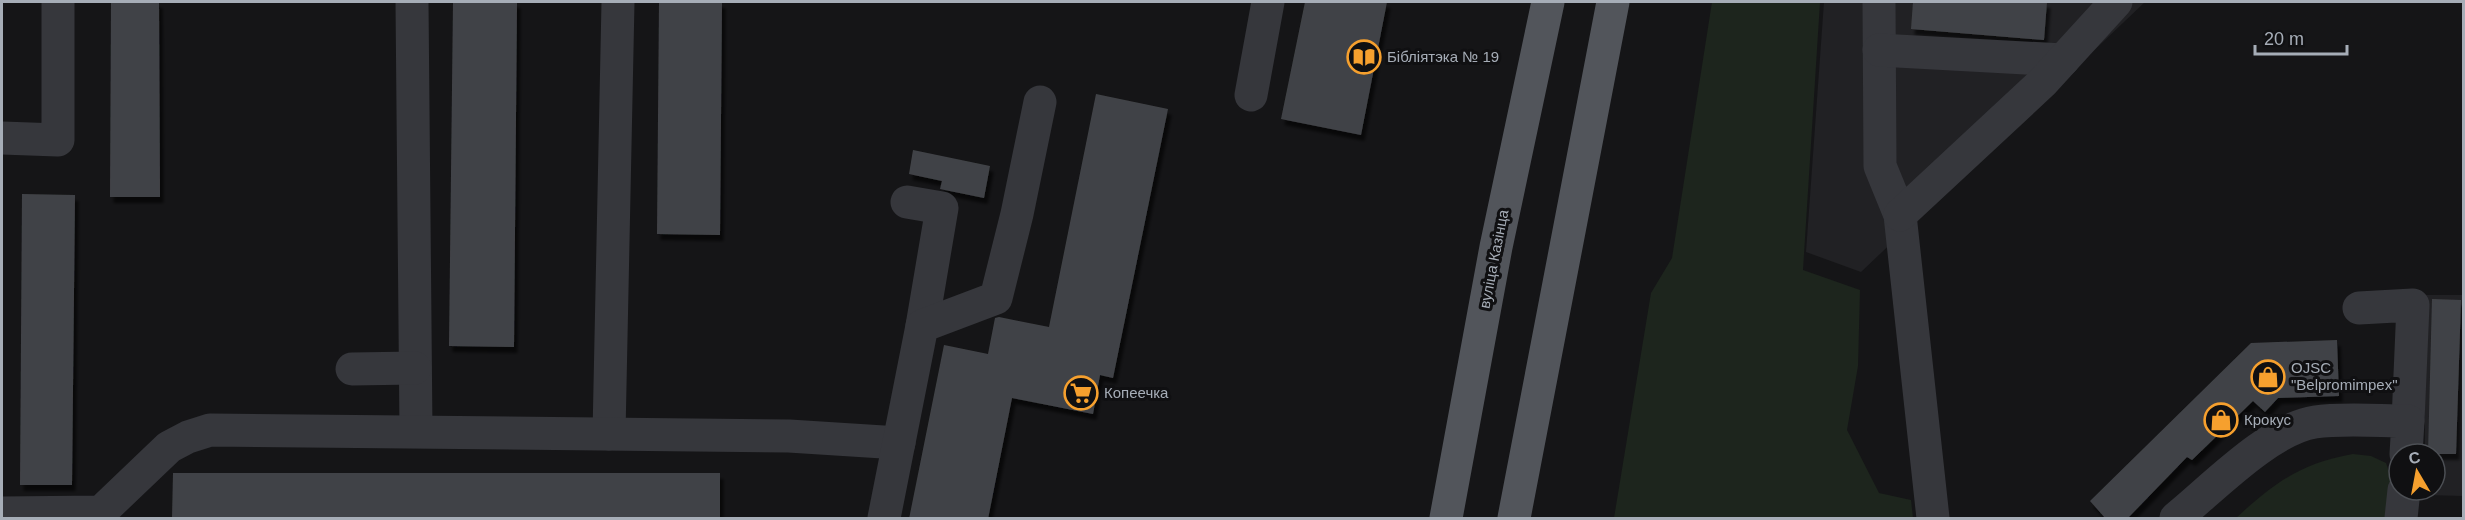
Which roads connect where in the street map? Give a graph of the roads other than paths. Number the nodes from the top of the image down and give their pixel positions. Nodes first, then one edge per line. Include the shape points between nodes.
1 (58, 2) edge
2 (412, 2) edge
3 (618, 2) edge
4 (1268, 2) edge
5 (1548, 2) edge
6 (1613, 2) edge
7 (1879, 2) edge
8 (2116, 2) edge
9 (1879, 50) junction
10 (2063, 60) junction
11 (1251, 95) dead end
12 (1040, 102) dead end
13 (2, 138) edge
14 (907, 202) dead end
15 (1900, 215) junction
16 (2358, 308) dead end
17 (922, 326) junction
18 (415, 368) junction
19 (352, 369) dead end
20 (2408, 421) junction
21 (416, 431) junction
22 (609, 434) junction
23 (2407, 442) edge
24 (899, 443) junction
25 (2403, 502) edge
26 (2, 513) edge
27 (884, 519) edge
28 (1446, 519) edge
29 (1514, 519) edge
30 (1933, 519) edge
31 (2176, 519) edge
32 (2401, 519) edge

1 - 13 lane via 58,140
2 - 18 lane
3 - 22 lane
4 - 11 lane
5 - 28 main road, вуліца Казінца via 1496,247
6 - 29 main road
7 - 9 lane
8 - 10 lane
9 - 10 lane
9 - 15 lane via 1880,166
10 - 15 lane
12 - 17 lane via 996,298
14 - 17 lane via 942,208
15 - 30 lane
16 - 20 lane via 2413,305
17 - 24 lane
18 - 19 lane
18 - 21 lane
20 - 23 lane
20 - 31 lane via 2315,422 2290,430 2265,445
21 - 22 lane
21 - 26 lane via 210,430 169,447 101,512
22 - 24 lane via 789,436
24 - 27 lane
25 - 32 lane

